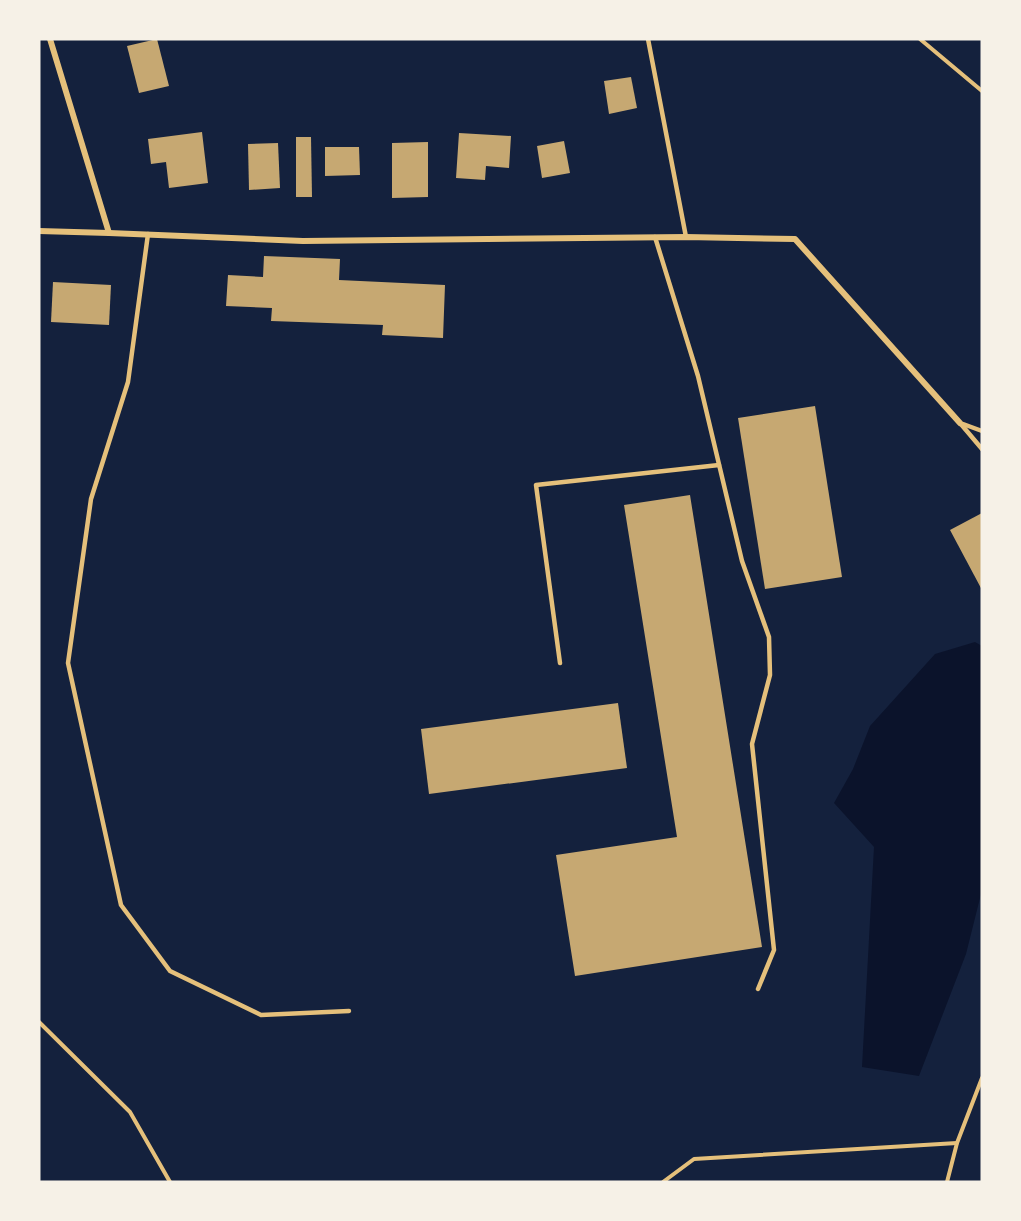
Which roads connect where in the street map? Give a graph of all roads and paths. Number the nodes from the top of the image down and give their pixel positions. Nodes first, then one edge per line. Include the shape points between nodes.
1 (50, 39) edge
2 (648, 39) edge
3 (920, 39) edge
4 (982, 91) edge
5 (39, 231) edge
6 (109, 232) junction
7 (148, 234) junction
8 (655, 237) junction
9 (686, 237) junction
10 (960, 423) junction
11 (982, 431) edge
12 (982, 449) edge
13 (719, 465) junction
14 (560, 663) dead end
15 (758, 989) dead end
16 (349, 1011) dead end
17 (39, 1022) edge
18 (982, 1078) edge
19 (957, 1143) junction
20 (170, 1182) edge
21 (663, 1182) edge
22 (947, 1182) edge

1 - 6 street
2 - 9 lane
3 - 4 path
5 - 6 street
6 - 7 street
7 - 8 street via 303,241
7 - 16 lane via 128,382 91,499 68,663 121,905 170,971 261,1015
8 - 9 street
8 - 13 lane via 698,376
9 - 10 street via 795,239
10 - 11 lane
10 - 12 lane
13 - 14 lane via 536,485
13 - 15 lane via 742,561 769,637 770,675 752,744 774,950
17 - 20 path via 130,1112
18 - 19 path
19 - 21 path via 694,1159
19 - 22 path

